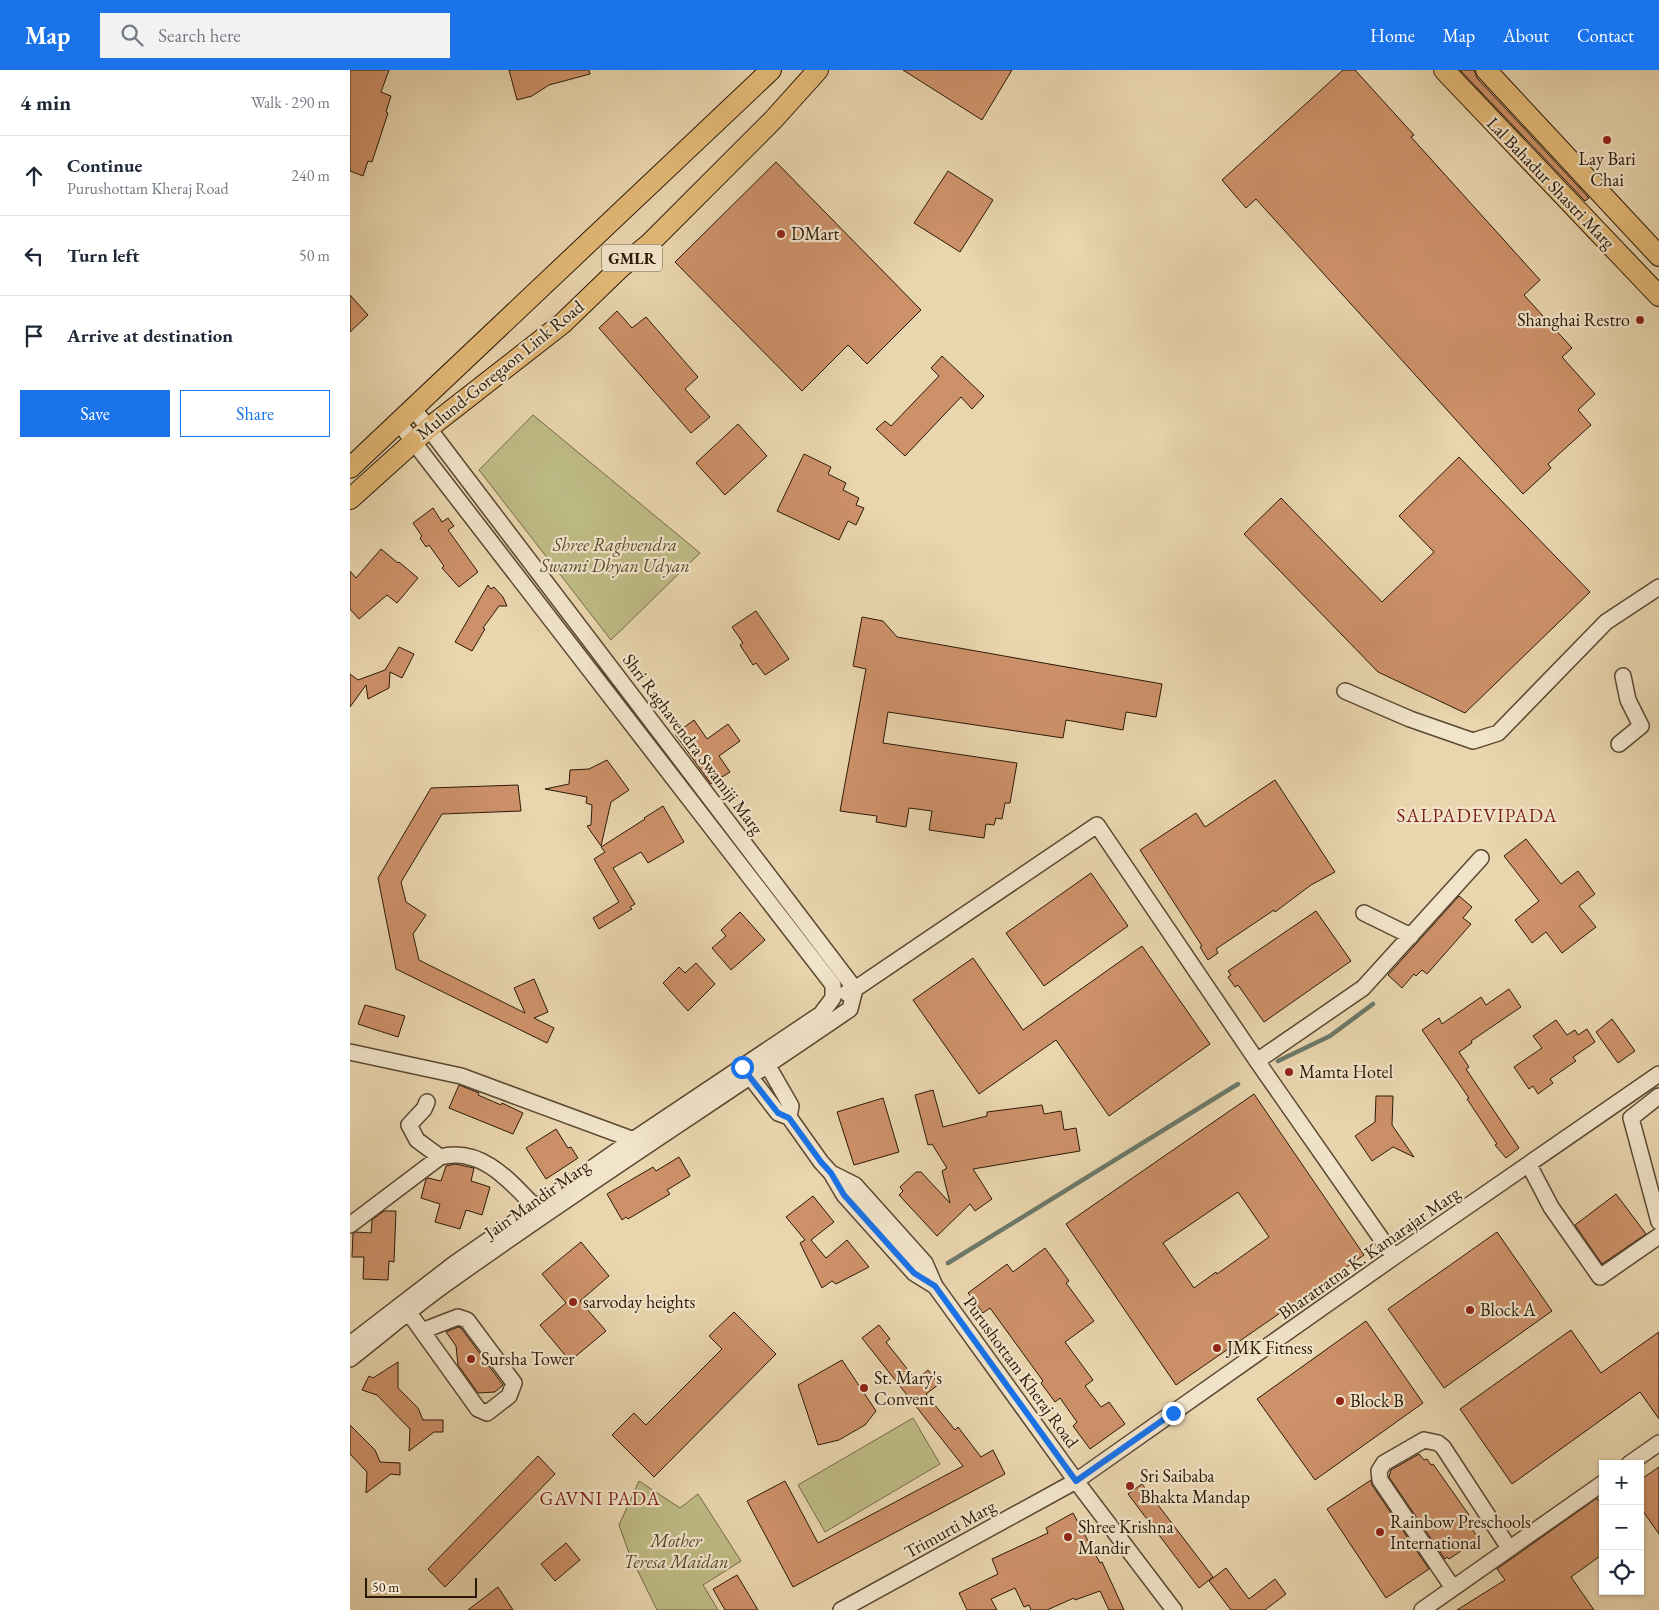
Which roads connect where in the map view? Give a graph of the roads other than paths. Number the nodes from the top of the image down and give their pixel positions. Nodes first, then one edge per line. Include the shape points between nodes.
1 (771, 70) edge
2 (818, 70) edge
3 (1444, 70) edge
4 (1486, 70) edge
5 (1659, 256) edge
6 (1659, 296) edge
7 (414, 408) junction
8 (399, 423) junction
9 (430, 427) junction
10 (413, 442) junction
11 (350, 468) edge
12 (350, 499) edge
13 (518, 544) junction
14 (502, 557) junction
15 (531, 560) junction
16 (515, 574) junction
17 (1659, 587) edge
18 (605, 659) junction
19 (590, 671) junction
20 (1623, 676) dead end
21 (1345, 692) dead end
22 (670, 744) junction
23 (1618, 744) dead end
24 (656, 756) junction
25 (730, 824) junction
26 (717, 834) junction
27 (1481, 858) dead end
28 (777, 886) junction
29 (764, 896) junction
30 (1364, 913) dead end
31 (1410, 936) junction
32 (855, 989) junction
33 (833, 998) junction
34 (812, 1028) junction
35 (350, 1052) edge
36 (764, 1060) junction
37 (1257, 1061) junction
38 (746, 1072) junction
39 (1659, 1074) edge
40 (1659, 1096) edge
41 (427, 1102) dead end
42 (789, 1118) junction
43 (655, 1133) junction
44 (634, 1140) junction
45 (440, 1157) junction
46 (1529, 1165) junction
47 (831, 1173) junction
48 (590, 1177) junction
49 (557, 1200) junction
50 (536, 1207) junction
51 (1659, 1222) edge
52 (350, 1225) edge
53 (892, 1225) junction
54 (510, 1233) junction
55 (880, 1236) junction
56 (1659, 1236) edge
57 (1394, 1257) junction
58 (935, 1286) junction
59 (405, 1308) junction
60 (422, 1331) junction
61 (350, 1344) edge
62 (350, 1359) edge
63 (1659, 1443) edge
64 (1636, 1460) edge
65 (1076, 1481) junction
66 (1599, 1486) edge
67 (1509, 1548) junction
68 (1454, 1588) junction
69 (841, 1610) edge
70 (1174, 1610) edge
71 (1422, 1610) edge

1 - 7 main road, Mulund-Goregaon Link Road / GMLR
2 - 9 main road, Mulund-Goregaon Link Road / GMLR via 773,120 649,244 563,323
3 - 6 main road, Lal Bahadur Shastri Marg
4 - 5 main road, Lal Bahadur Shastri Marg
7 - 8 main road, Mulund-Goregaon Link Road / GMLR
7 - 9 street, Shri Raghavendra Swamiji Marg
8 - 10 street, Shri Raghavendra Swamiji Marg
8 - 11 main road, Mulund-Goregaon Link Road / GMLR
9 - 10 main road, Mulund-Goregaon Link Road / GMLR
9 - 13 street, Shri Raghavendra Swamiji Marg
10 - 12 main road, Mulund-Goregaon Link Road / GMLR
10 - 14 street, Shri Raghavendra Swamiji Marg
13 - 14 street
13 - 15 street, Shri Raghavendra Swamiji Marg
14 - 16 street, Shri Raghavendra Swamiji Marg
15 - 16 street
15 - 18 street, Shri Raghavendra Swamiji Marg
16 - 19 street, Shri Raghavendra Swamiji Marg
17 - 21 street via 1606,622 1498,733 1473,741
18 - 19 street
18 - 22 street, Shri Raghavendra Swamiji Marg
19 - 24 street, Shri Raghavendra Swamiji Marg
20 - 23 street via 1628,700 1642,726
22 - 24 street
22 - 25 street, Shri Raghavendra Swamiji Marg
24 - 26 street, Shri Raghavendra Swamiji Marg
25 - 26 street
25 - 28 street, Shri Raghavendra Swamiji Marg
26 - 29 street, Shri Raghavendra Swamiji Marg
27 - 31 street
28 - 29 street
28 - 32 street, Shri Raghavendra Swamiji Marg
29 - 33 street, Shri Raghavendra Swamiji Marg via 833,985
30 - 31 street
31 - 37 street via 1363,988
32 - 33 street
32 - 34 street via 850,1009
32 - 37 street via 1097,824
33 - 34 street
34 - 36 street
35 - 44 street via 461,1076
36 - 38 street
36 - 42 street via 791,1106
37 - 57 street
38 - 42 street, Purushottam Kheraj Road via 778,1113
38 - 43 street, Jain Mandir Marg
39 - 46 street, Bharatratna K. Kamarajar Marg
40 - 51 street via 1630,1118
41 - 45 street via 409,1125 417,1140
42 - 47 street, Purushottam Kheraj Road
43 - 44 street, Jain Mandir Marg
43 - 48 street, Jain Mandir Marg
44 - 48 street, Jain Mandir Marg
45 - 50 street via 453,1154 486,1163
45 - 52 street
46 - 56 street via 1551,1208 1600,1277
46 - 57 street, Bharatratna K. Kamarajar Marg
47 - 53 street, Purushottam Kheraj Road via 855,1185
47 - 55 street, Purushottam Kheraj Road via 844,1195
48 - 49 street, Jain Mandir Marg
49 - 50 street, Jain Mandir Marg
49 - 54 street, Jain Mandir Marg
50 - 54 street, Jain Mandir Marg
53 - 55 street
53 - 58 street, Purushottam Kheraj Road via 926,1263
54 - 59 street, Jain Mandir Marg
55 - 58 street, Purushottam Kheraj Road via 914,1273
57 - 65 street, Bharatratna K. Kamarajar Marg
58 - 65 street, Purushottam Kheraj Road
59 - 60 street
59 - 61 street, Jain Mandir Marg
59 - 62 street, Jain Mandir Marg
60 - 60 street via 478,1409 487,1413 510,1396 514,1383 467,1320 458,1317
63 - 64 street
65 - 69 street, Trimurti Marg
65 - 70 street, Purushottam Kheraj Road
66 - 67 street
67 - 68 street
67 - 68 street via 1438,1443 1424,1440 1384,1463 1379,1471 1380,1480
68 - 71 street

